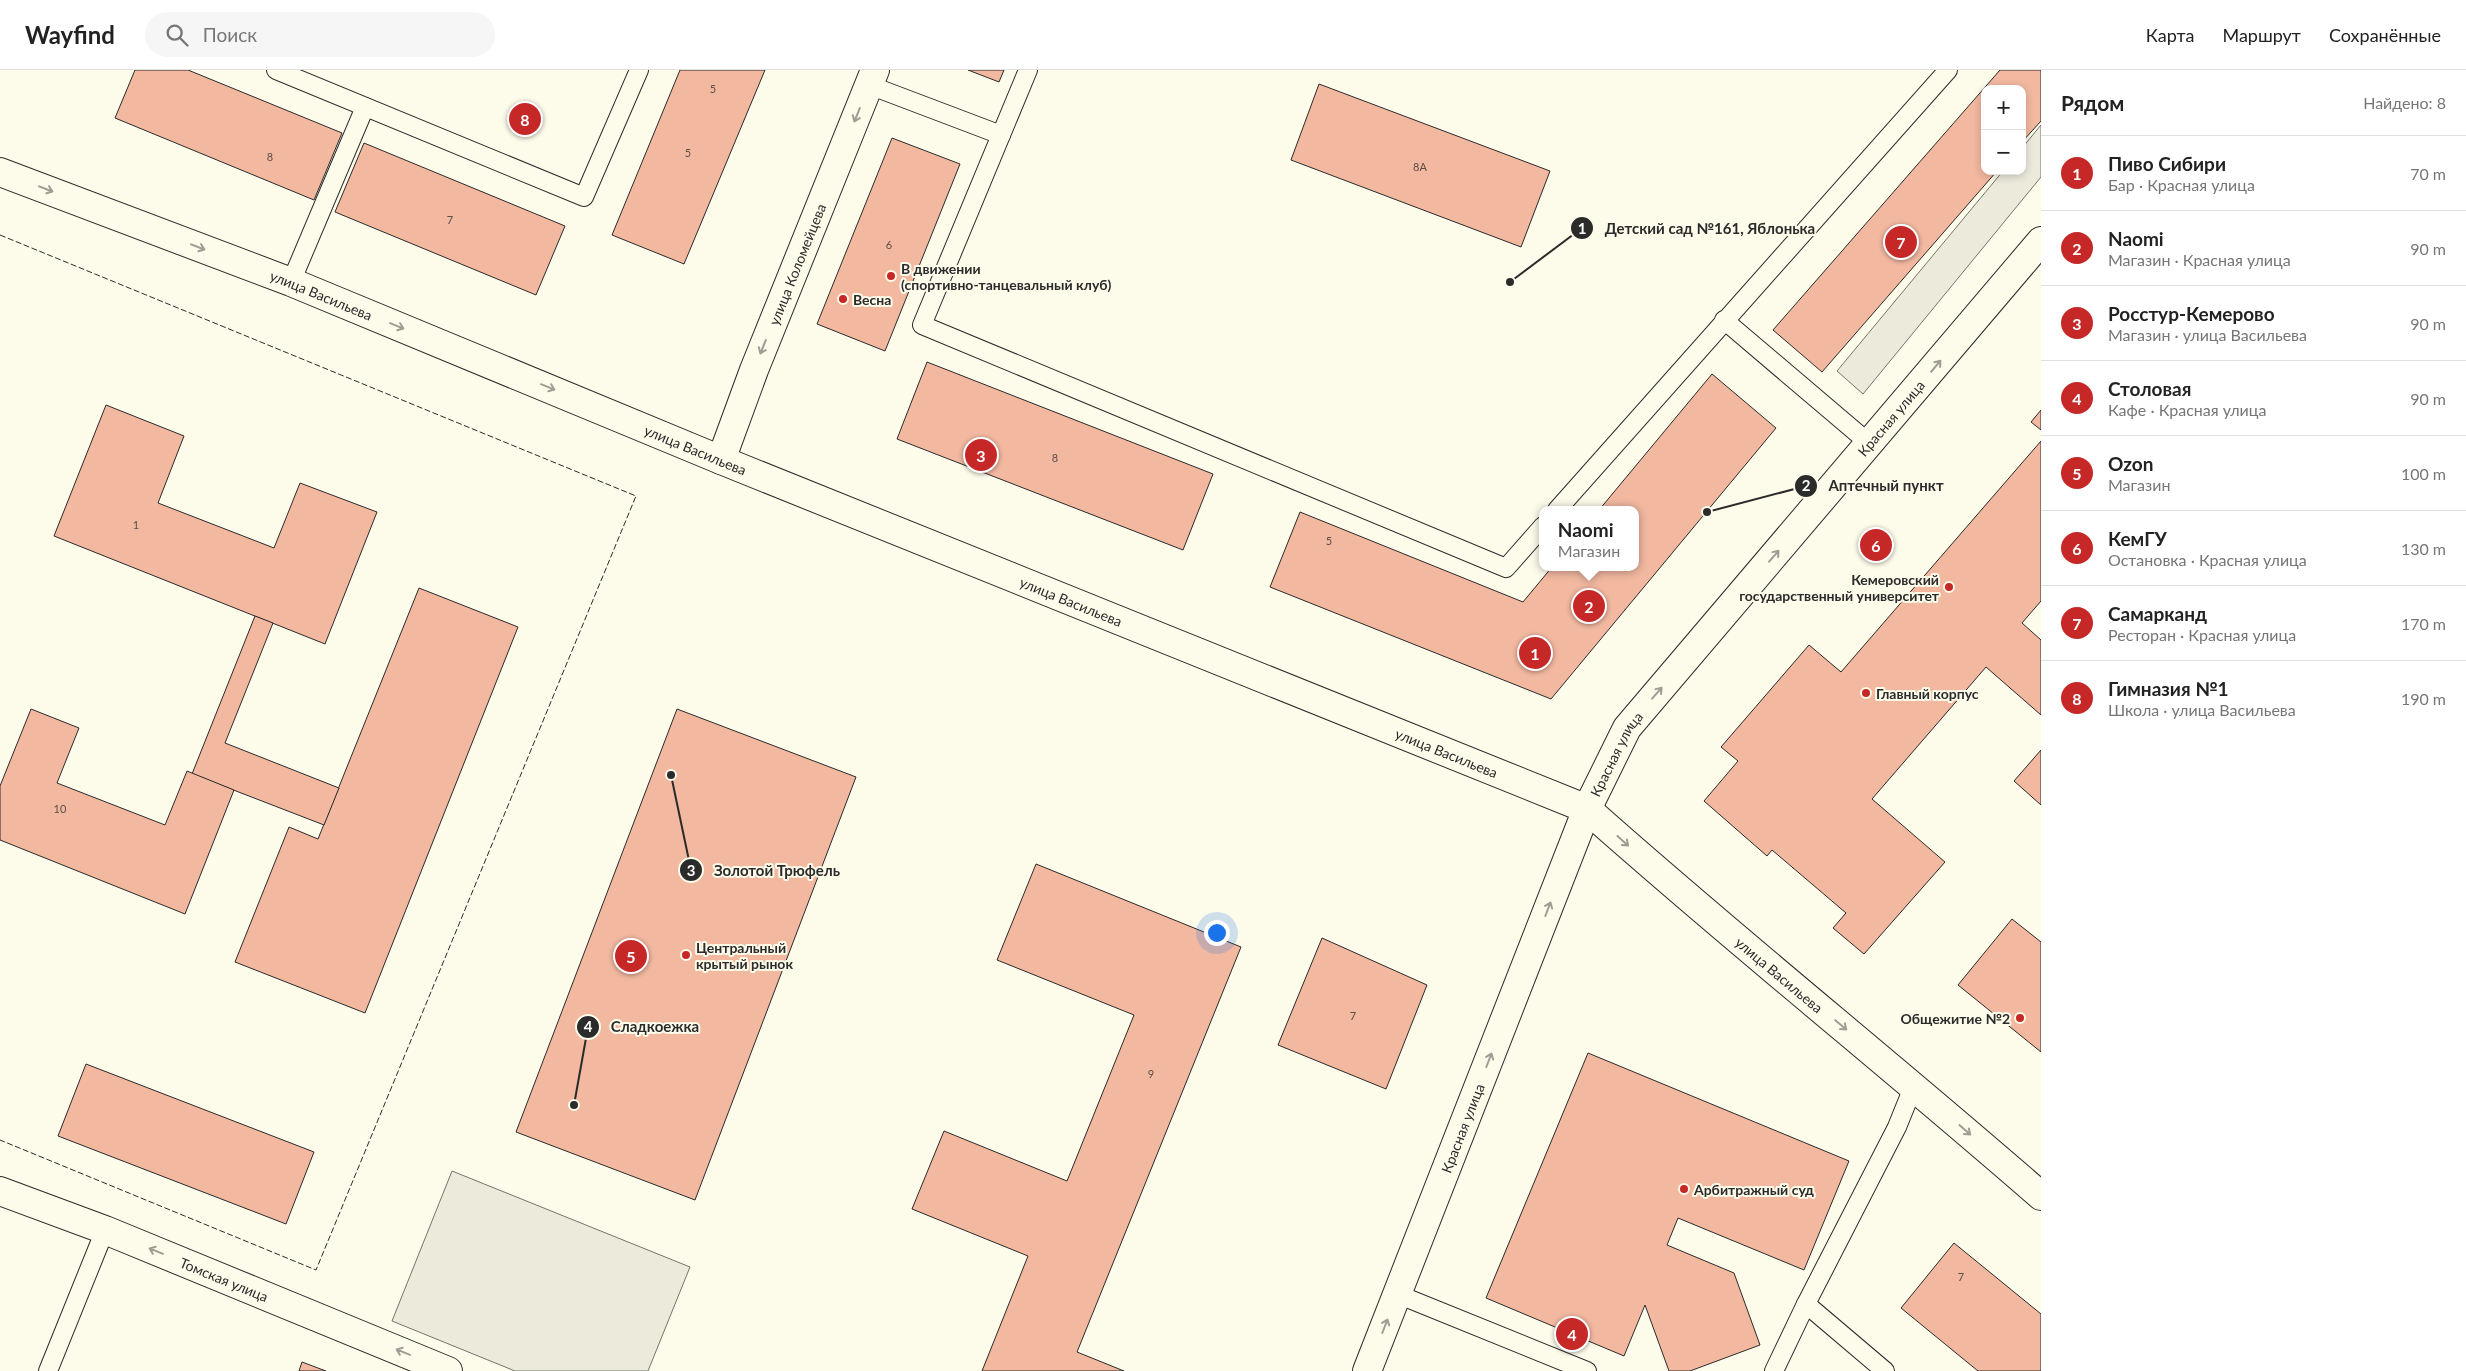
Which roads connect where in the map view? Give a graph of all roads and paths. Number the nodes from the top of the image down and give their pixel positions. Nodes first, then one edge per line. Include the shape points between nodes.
1 (276, 70) edge
2 (639, 70) edge
3 (1028, 70) edge
4 (1948, 70) edge
5 (872, 78) edge
6 (365, 106) junction
7 (1001, 135) junction
8 (0, 172) edge
9 (2041, 241) edge
10 (291, 282) junction
11 (1724, 320) junction
12 (1870, 444) junction
13 (720, 460) junction
14 (1561, 506) edge
15 (1539, 531) edge
16 (1587, 809) junction
17 (1914, 1085) junction
18 (0, 1191) edge
19 (2041, 1196) edge
20 (105, 1230) junction
21 (1397, 1294) junction
22 (1806, 1304) junction
23 (48, 1371) edge
24 (448, 1371) edge
25 (1367, 1371) edge
26 (1587, 1371) edge
27 (1774, 1371) edge
28 (1885, 1371) edge

1 - 6 lane
2 - 6 lane via 584,197
3 - 7 lane
4 - 11 lane
5 - 7 lane
5 -> 13 street, улица Коломейцева
6 - 10 lane
7 - 15 lane via 922,325 1506,568
8 -> 10 street, улица Васильева
12 -> 9 street, Красная улица
10 -> 13 street, улица Васильева
11 - 12 lane
11 - 14 lane
16 -> 12 street, Красная улица via 1627,728
13 - 16 street, улица Васильева
16 -> 17 street, улица Васильева
21 -> 16 street, Красная улица
17 -> 19 street, улица Васильева
17 - 22 lane via 1897,1127
18 - 20 street, Томская улица
20 - 23 lane
24 -> 20 street, Томская улица
25 -> 21 street, Красная улица
21 - 26 lane
22 - 27 lane
22 - 28 lane

